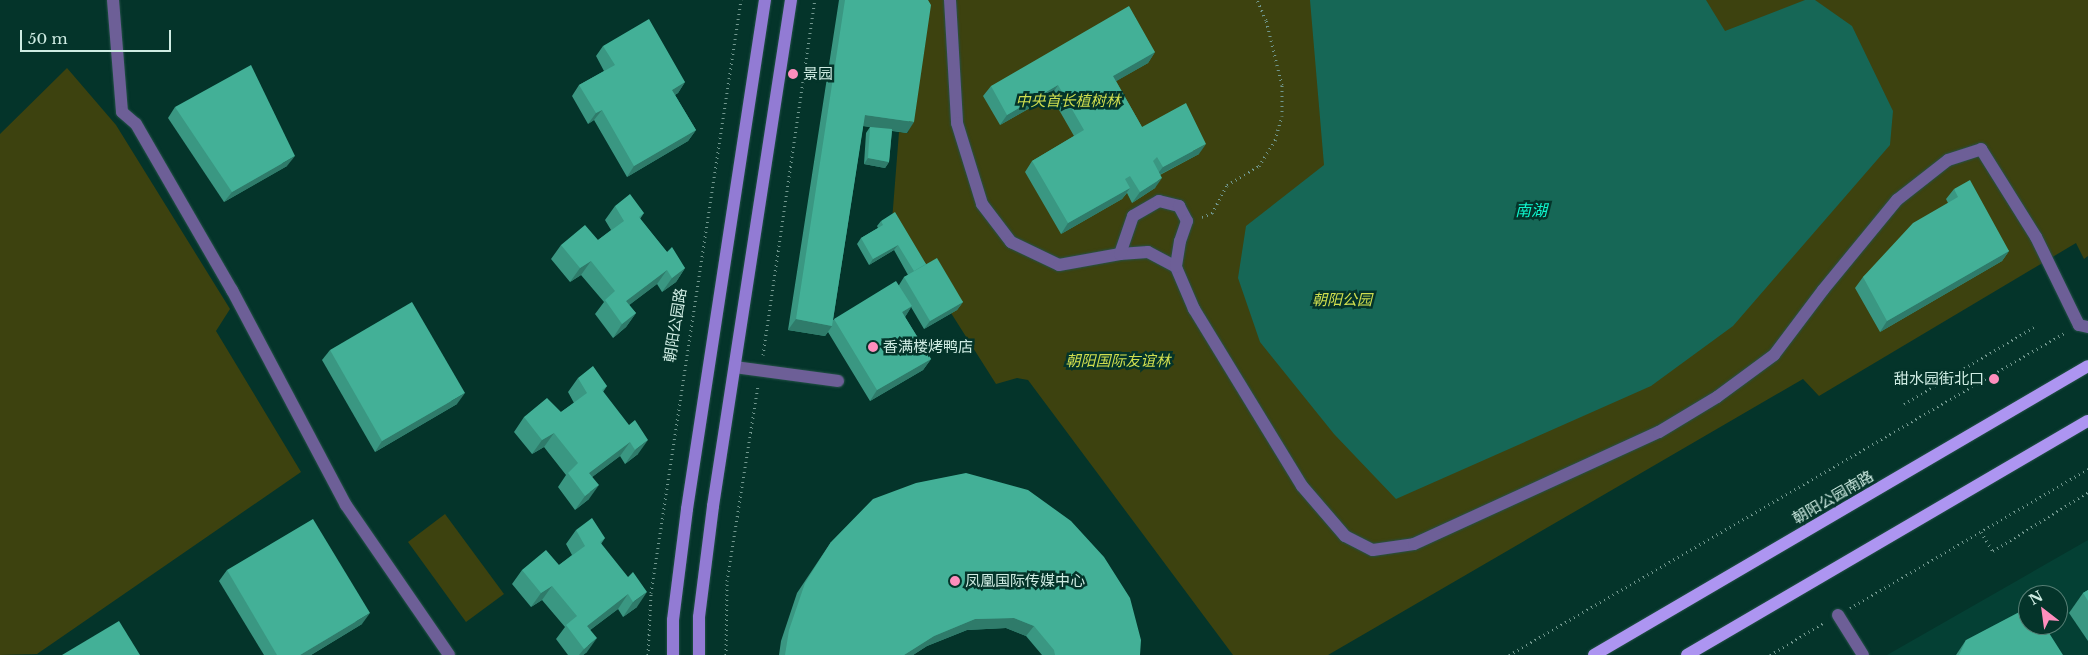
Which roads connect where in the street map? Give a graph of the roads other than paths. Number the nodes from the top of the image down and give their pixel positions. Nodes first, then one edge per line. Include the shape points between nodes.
1 (113, 0) edge
2 (766, 0) edge
3 (791, 0) edge
4 (950, 0) edge
5 (1120, 254) junction
6 (1176, 267) junction
7 (2083, 326) edge
8 (2088, 366) edge
9 (734, 367) junction
10 (838, 381) dead end
11 (2088, 421) edge
12 (1838, 615) road end
13 (449, 655) edge
14 (673, 655) edge
15 (699, 655) edge
16 (1594, 655) edge
17 (1687, 655) edge
18 (1863, 655) edge

1 - 13 street via 122,112 136,124 227,282 346,505
2 - 14 main road via 687,509
3 - 9 main road
4 - 5 street via 957,123 982,204 1011,242 1059,265
5 - 6 street via 1148,252
5 - 6 street via 1133,216 1159,201 1179,206 1187,220
6 - 7 street via 1194,309 1302,486 1345,536 1373,550 1414,544 1437,534 1658,432 1717,397 1774,355 1897,200 1948,160 1980,149 2036,237
8 - 16 main road, 朝阳公园南路
9 - 10 street
9 - 15 main road via 699,617
11 - 17 main road
12 - 18 street

